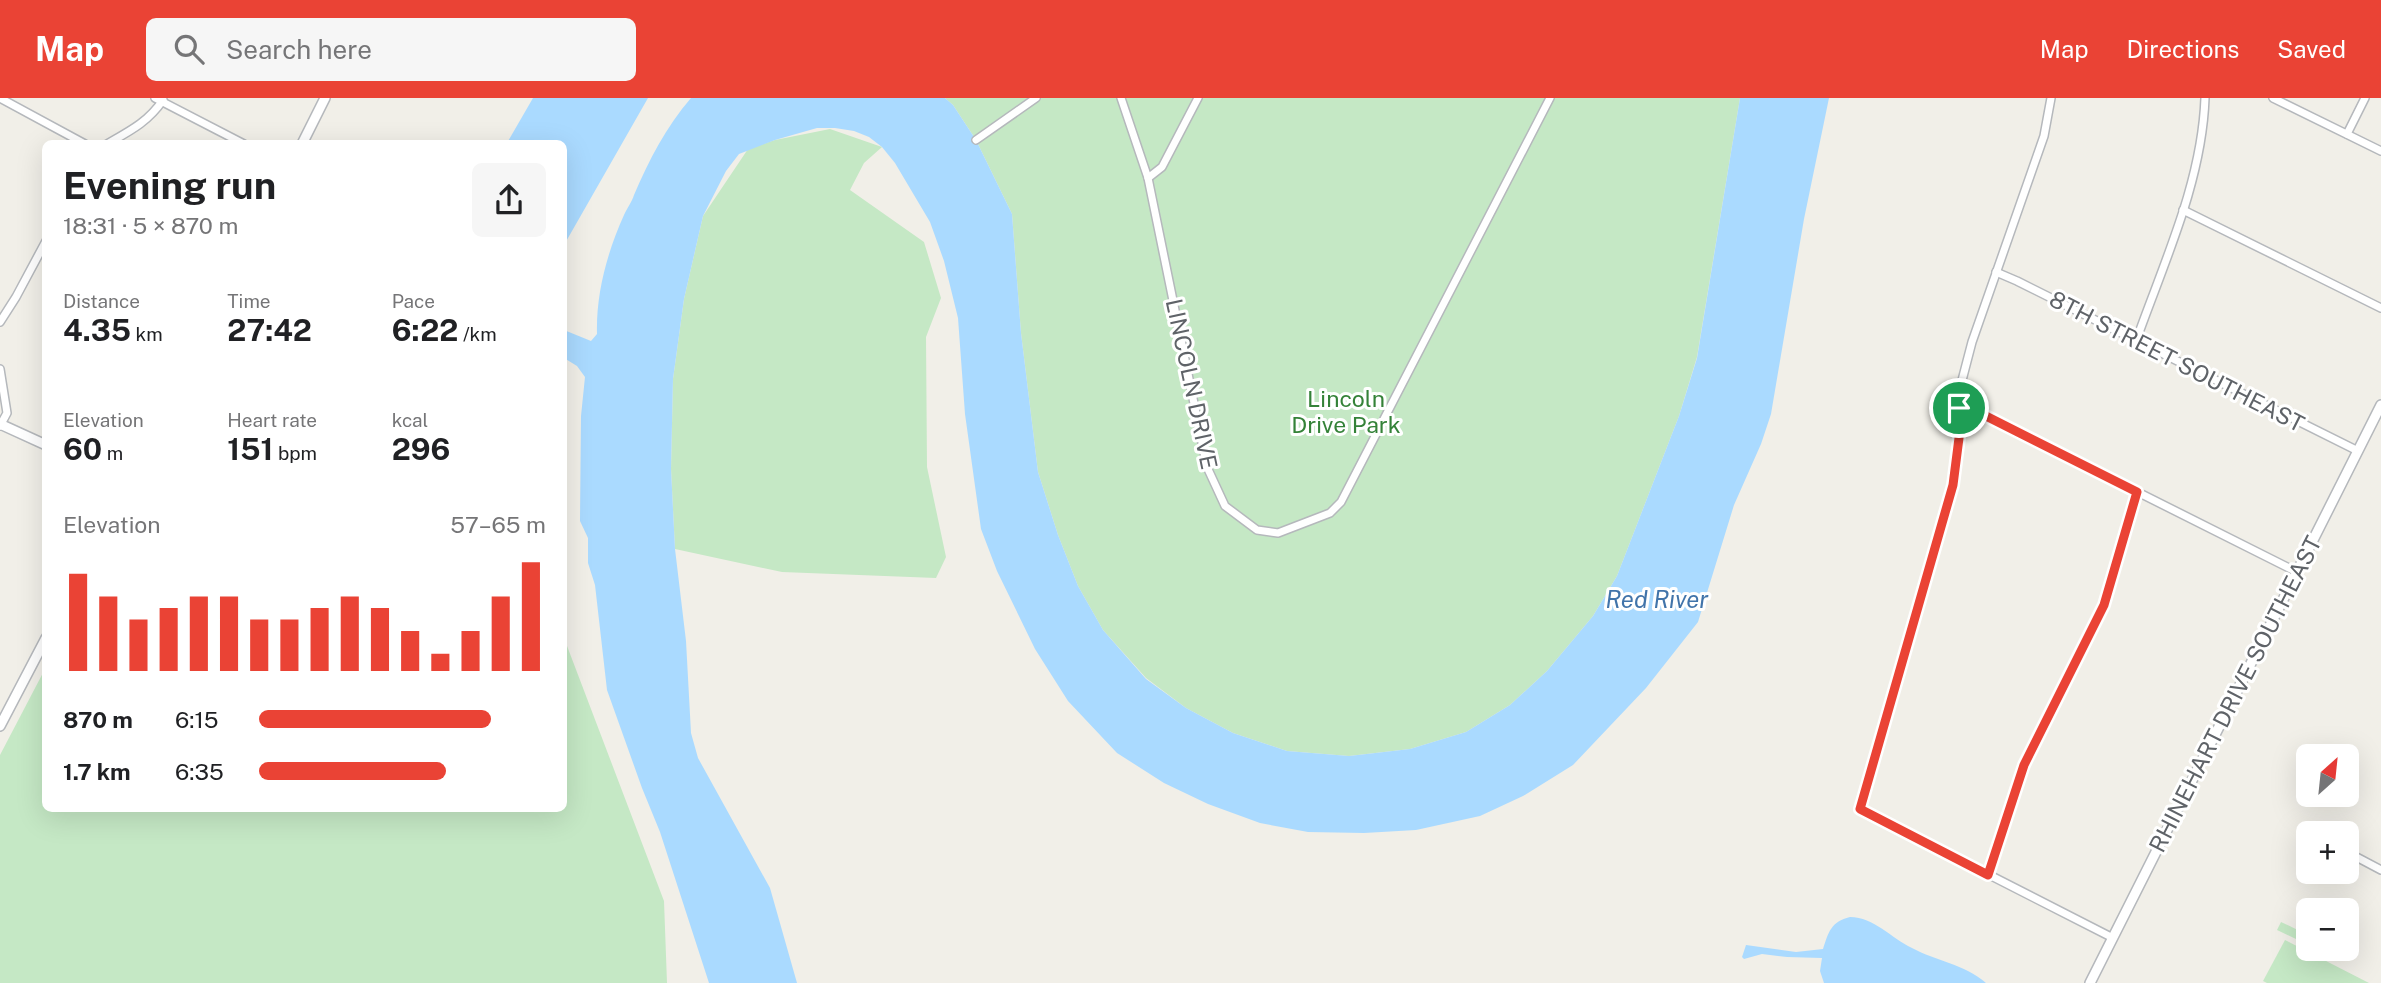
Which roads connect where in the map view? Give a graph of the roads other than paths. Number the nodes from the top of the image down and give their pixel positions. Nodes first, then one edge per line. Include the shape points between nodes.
1 (0, 98) edge
2 (325, 98) edge
3 (1036, 98) edge
4 (1121, 98) edge
5 (1198, 98) edge
6 (1550, 98) edge
7 (2051, 98) edge
8 (2205, 98) edge
9 (2273, 98) edge
10 (2365, 98) edge
11 (160, 99) edge
12 (2347, 134) junction
13 (976, 139) dead end
14 (78, 140) edge
15 (114, 140) edge
16 (237, 140) edge
17 (304, 140) edge
18 (2381, 151) edge
19 (1149, 178) junction
20 (2183, 210) junction
21 (42, 249) edge
22 (1996, 272) junction
23 (2381, 308) edge
24 (0, 322) edge
25 (2136, 341) junction
26 (0, 369) edge
27 (2381, 405) edge
28 (1959, 408) junction
29 (0, 425) edge
30 (42, 444) edge
31 (2358, 451) junction
32 (2137, 492) junction
33 (2297, 572) junction
34 (42, 646) edge
35 (0, 726) edge
36 (2359, 858) edge
37 (2381, 870) edge
38 (1988, 875) junction
39 (2113, 938) junction
40 (2090, 983) edge

1 - 14 street
2 - 17 street
3 - 13 street
4 - 19 street, LINCOLN DRIVE
5 - 19 street via 1162,167
6 - 19 street, LINCOLN DRIVE via 1341,502 1330,513 1278,533 1257,530 1225,506 1207,467
7 - 22 street via 2044,136
8 - 20 street via 2199,158
9 - 12 street
10 - 12 street
11 - 15 street via 152,116
11 - 16 street
12 - 18 street
20 - 23 street
20 - 25 street
21 - 24 street
22 - 25 street, 8TH STREET SOUTHEAST
22 - 28 street via 1963,373
25 - 31 street, 8TH STREET SOUTHEAST
26 - 29 street via 7,413
27 - 31 street, RHINEHART DRIVE SOUTHEAST
28 - 32 street via 1980,413
28 - 38 street via 1953,485 1860,809
29 - 30 street
31 - 33 street, RHINEHART DRIVE SOUTHEAST
32 - 33 street
32 - 38 street via 2104,605 2024,765
33 - 39 street, RHINEHART DRIVE SOUTHEAST
34 - 35 street
36 - 37 street
38 - 39 street
39 - 40 street, RHINEHART DRIVE SOUTHEAST

